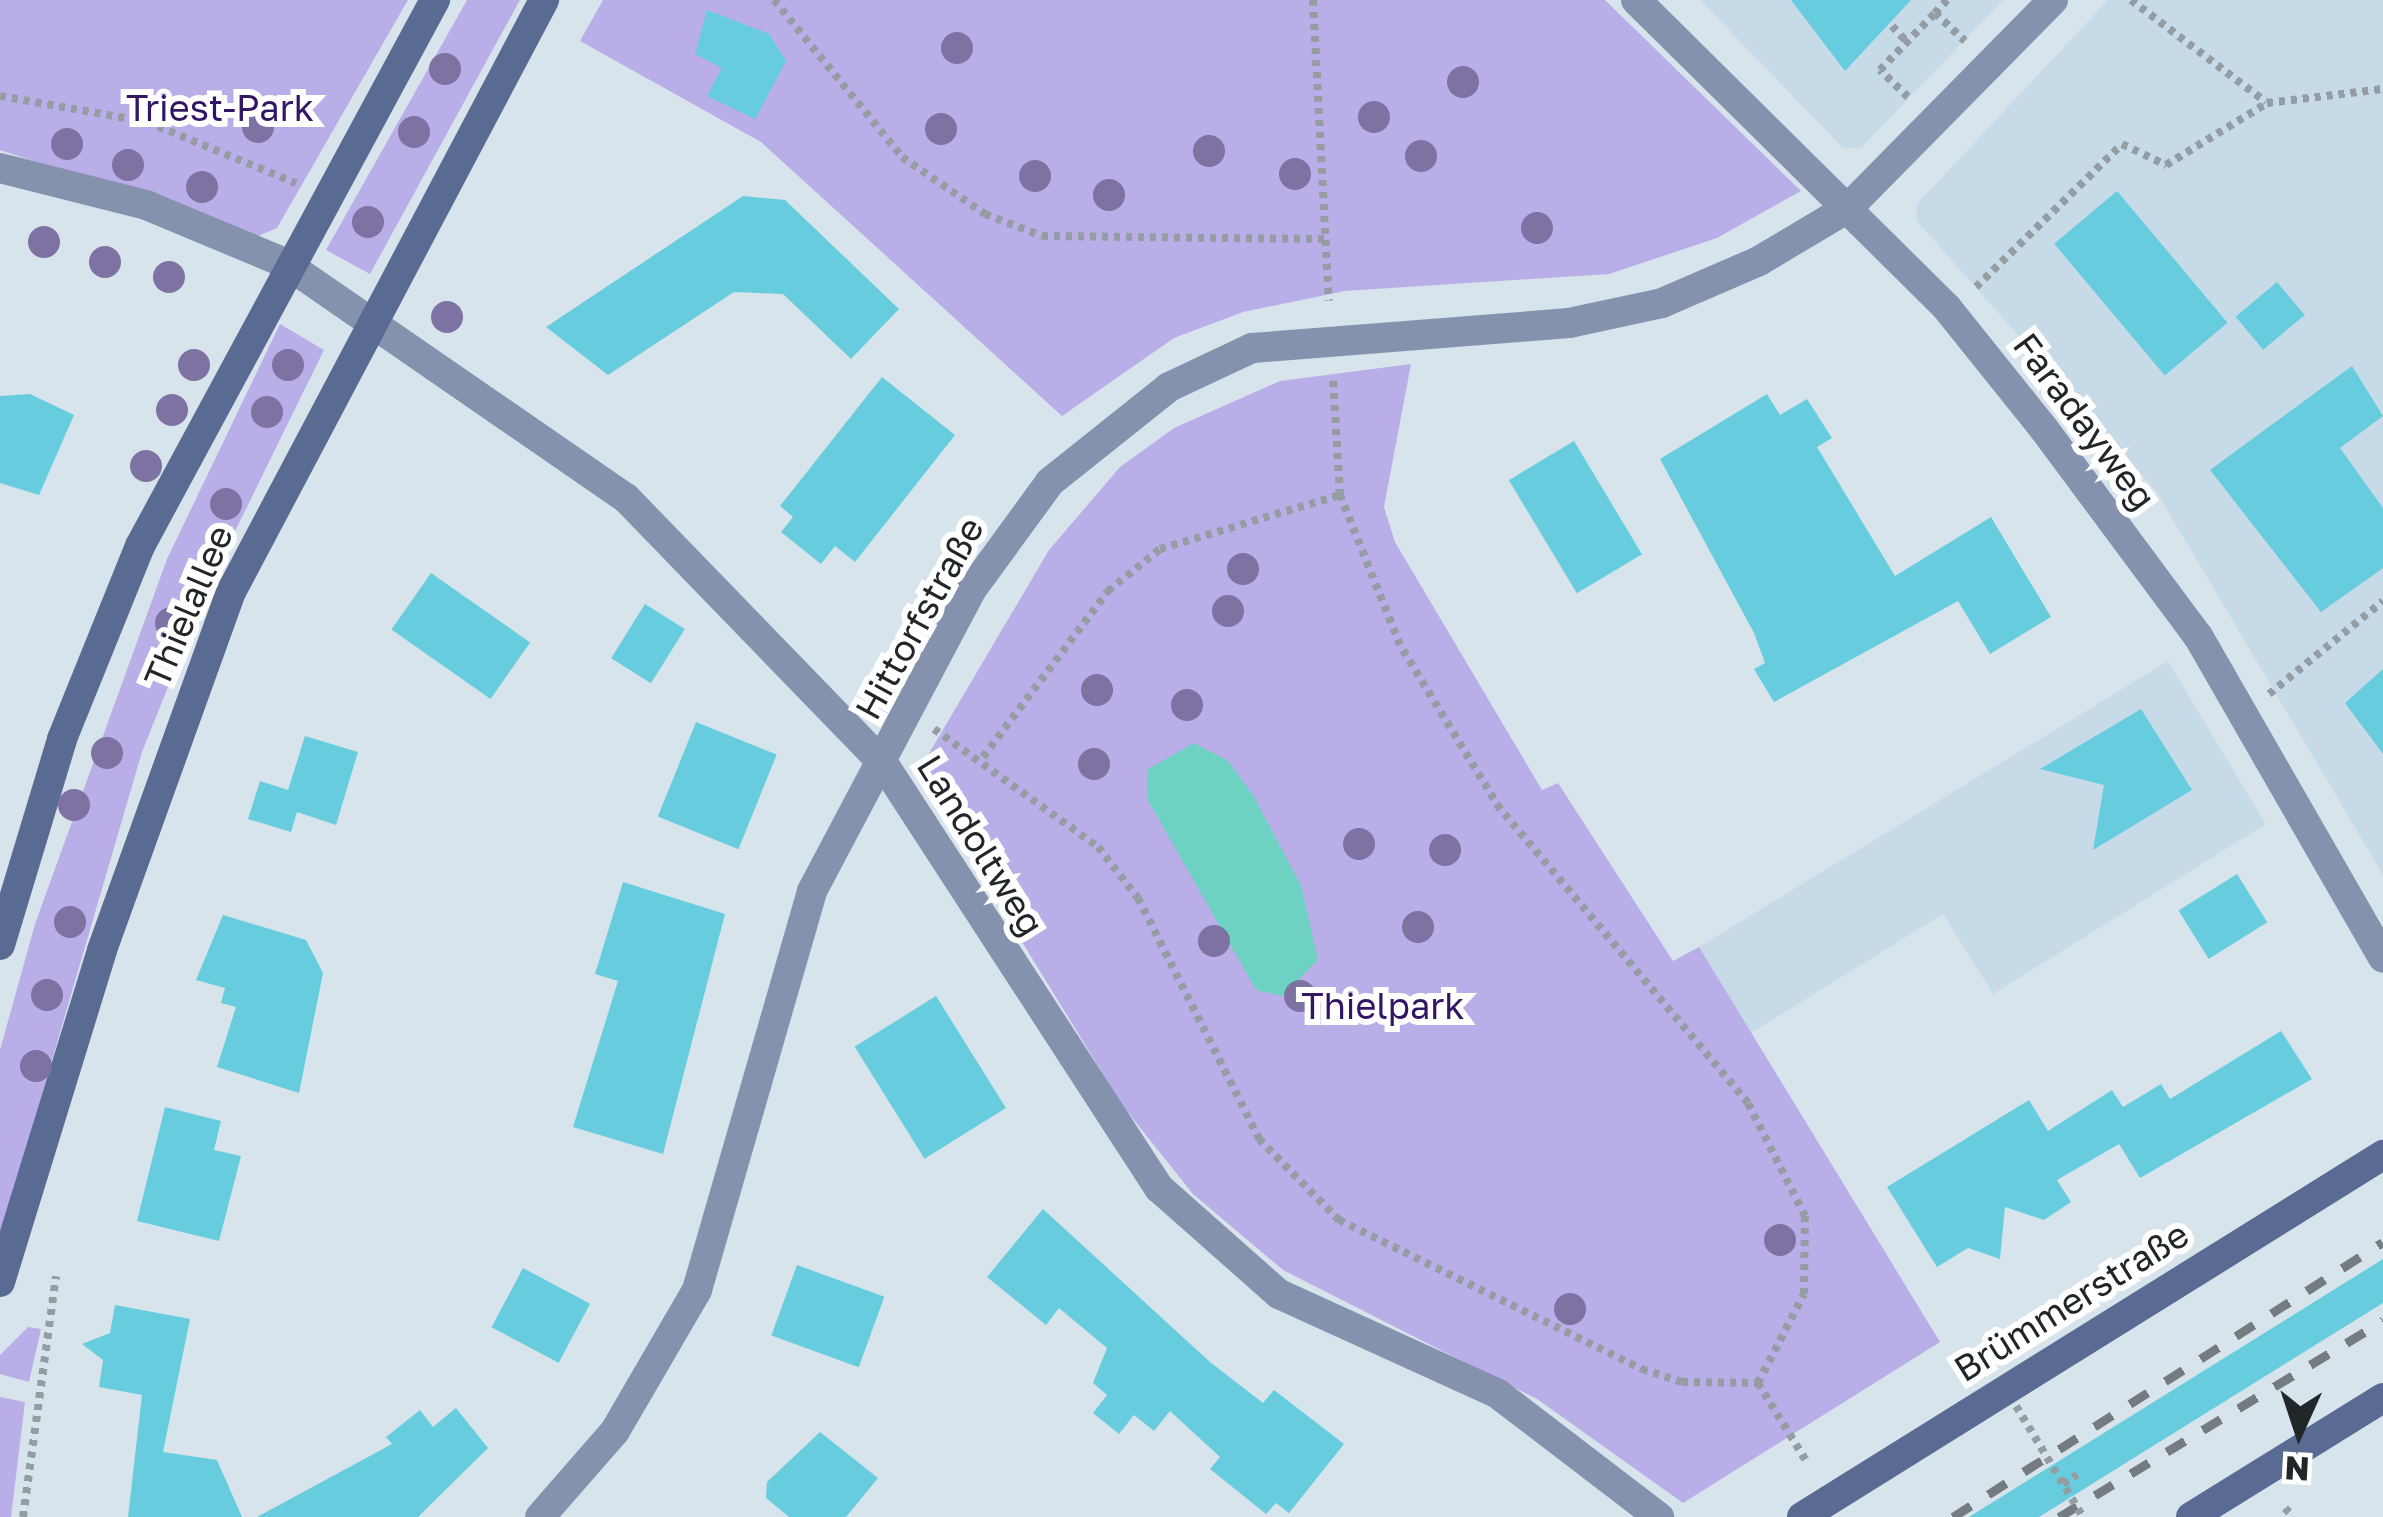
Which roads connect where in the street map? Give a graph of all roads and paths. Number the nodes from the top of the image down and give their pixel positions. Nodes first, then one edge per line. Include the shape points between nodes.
1 (435, 0) edge
2 (544, 0) edge
3 (774, 0) edge
4 (1313, 0) edge
5 (1636, 0) edge
6 (1947, 0) edge
7 (2054, 0) edge
8 (2131, 0) edge
9 (1935, 13) junction
10 (1892, 26) dead end
11 (1907, 42) junction
12 (1971, 47) dead end
13 (2383, 89) edge
14 (0, 96) edge
15 (2267, 103) junction
16 (1917, 106) dead end
17 (0, 168) edge
18 (299, 184) dead end
19 (1848, 208) junction
20 (1328, 239) junction
21 (285, 263) junction
22 (1969, 292) dead end
23 (1329, 301) dead end
24 (370, 312) junction
25 (1332, 358) dead end
26 (1340, 495) junction
27 (2383, 601) edge
28 (2269, 694) dead end
29 (932, 727) dead end
30 (983, 757) junction
31 (883, 763) junction
32 (0, 945) edge
33 (2383, 958) edge
34 (2383, 1155) edge
35 (56, 1276) dead end
36 (0, 1282) edge
37 (1758, 1383) junction
38 (2383, 1398) edge
39 (2016, 1406) dead end
40 (1808, 1464) dead end
41 (2077, 1475) dead end
42 (2063, 1484) junction
43 (2285, 1508) dead end
44 (22, 1517) edge
45 (541, 1517) edge
46 (1659, 1517) edge
47 (1802, 1517) edge
48 (2084, 1517) edge
49 (2191, 1517) edge
50 (2294, 1517) edge

1 - 21 main road, Thielallee
2 - 24 main road, Thielallee
3 - 20 path via 902,157 985,214 1042,236
4 - 20 path
5 - 19 street, Faradayweg
6 - 9 path
7 - 19 street, Hittorfstraße
8 - 15 path
9 - 11 path
9 - 12 path
10 - 11 path
11 - 16 path via 1880,70
13 - 15 path
14 - 18 path via 147,122
15 - 22 path via 2166,165 2122,144
17 - 21 street, Landoltweg via 146,205
19 - 31 street, Hittorfstraße via 1661,303 1569,322 1330,333 1252,348 1169,387 1050,482 1004,539
19 - 33 street, Faradayweg via 1948,308 2198,636
20 - 23 path
21 - 24 street, Landoltweg
21 - 32 main road, Thielallee via 140,546 62,739
24 - 31 street, Landoltweg via 626,498
24 - 36 main road, Thielallee via 231,592 102,950
25 - 26 path
26 - 30 path via 1160,549 1108,592
26 - 37 path via 1400,645 1501,809 1748,1103 1779,1162 1804,1216 1804,1294
27 - 28 path
29 - 30 path
30 - 37 path via 1098,847 1138,898 1259,1138 1323,1208 1399,1258 1642,1369 1682,1382
31 - 45 street, Hittorfstraße via 812,891 697,1290 615,1431
31 - 46 street, Landoltweg via 1109,1126 1217,1246 1340,1328 1498,1394
34 - 47 main road, Brümmerstraße
35 - 44 path
37 - 40 path
38 - 49 main road
39 - 42 path, bridge
41 - 42 path, bridge
42 - 48 path, bridge
43 - 50 path

